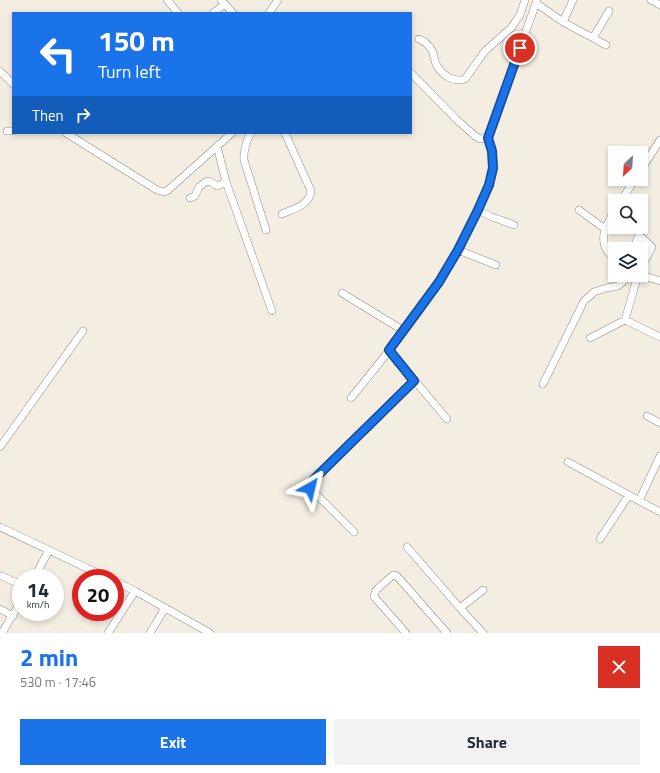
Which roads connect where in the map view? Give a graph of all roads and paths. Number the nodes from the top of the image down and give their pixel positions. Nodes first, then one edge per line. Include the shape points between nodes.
1 (167, 0) edge
2 (278, 0) edge
3 (525, 0) edge
4 (573, 0) edge
5 (651, 0) edge
6 (223, 2) edge
7 (536, 2) edge
8 (660, 5) edge
9 (609, 11) dead end
10 (177, 12) edge
11 (214, 12) edge
12 (232, 12) edge
13 (270, 12) edge
14 (563, 22) junction
15 (593, 38) junction
16 (419, 39) dead end
17 (606, 45) dead end
18 (0, 72) edge
19 (412, 74) edge
20 (12, 83) edge
21 (68, 134) edge
22 (231, 134) edge
23 (250, 134) edge
24 (285, 134) edge
25 (488, 138) junction
26 (660, 140) edge
27 (217, 146) junction
28 (648, 159) edge
29 (226, 182) junction
30 (190, 198) dead end
31 (478, 210) junction
32 (579, 210) dead end
33 (282, 214) dead end
34 (608, 223) edge
35 (514, 225) dead end
36 (605, 229) junction
37 (266, 230) dead end
38 (640, 236) joint
39 (637, 242) edge
40 (647, 242) edge
41 (648, 243) edge
42 (458, 250) junction
43 (608, 253) edge
44 (648, 255) edge
45 (496, 265) dead end
46 (648, 277) edge
47 (660, 281) edge
48 (622, 282) edge
49 (636, 282) edge
50 (342, 293) dead end
51 (272, 311) dead end
52 (625, 320) junction
53 (83, 331) dead end
54 (404, 331) junction
55 (660, 337) edge
56 (590, 338) dead end
57 (389, 350) junction
58 (414, 381) junction
59 (543, 384) dead end
60 (351, 398) dead end
61 (646, 416) dead end
62 (446, 419) dead end
63 (660, 423) edge
64 (0, 448) edge
65 (660, 456) edge
66 (568, 462) dead end
67 (629, 495) junction
68 (639, 501) junction
69 (660, 512) edge
70 (0, 527) edge
71 (354, 532) dead end
72 (600, 539) dead end
73 (407, 547) dead end
74 (49, 550) junction
75 (39, 569) edge
76 (89, 569) edge
77 (2, 576) dead end
78 (12, 581) edge
79 (124, 586) edge
80 (134, 590) junction
81 (483, 590) dead end
82 (165, 608) junction
83 (460, 608) junction
84 (0, 609) edge
85 (12, 615) edge
86 (12, 618) edge
87 (2, 633) edge
88 (108, 633) edge
89 (150, 633) edge
90 (210, 633) edge
91 (406, 633) edge
92 (447, 633) edge
93 (483, 633) edge

1 - 10 street
2 - 13 street
3 - 16 street via 520,15 511,28 485,51 465,79 455,80 443,74 436,64 431,48
4 - 14 street
5 - 8 street
6 - 11 street
6 - 12 street
7 - 14 street
7 - 25 street
9 - 15 street
14 - 15 street
15 - 17 street
18 - 20 street
19 - 25 street via 475,136
21 - 27 street via 164,192 187,175
22 - 27 street
23 - 37 street via 243,153 244,160
24 - 33 street via 311,191 303,205
25 - 31 street via 493,168
26 - 28 street
27 - 29 street
29 - 30 street via 217,186 207,181
29 - 51 street
31 - 35 street
31 - 42 street
32 - 36 street
34 - 36 street
36 - 43 street via 603,240
38 - 39 street
38 - 40 street
41 - 44 street via 652,247
42 - 45 street
42 - 54 street
46 - 47 street
48 - 59 street via 618,286 594,292 584,301
49 - 52 street
50 - 54 street
52 - 55 street
52 - 56 street
53 - 64 street
54 - 57 street
57 - 58 street
57 - 60 street
58 - 62 street
58 - 71 street via 310,484 310,488
61 - 63 street
65 - 68 street
66 - 67 street
67 - 68 street
67 - 72 street
68 - 69 street
70 - 74 street
73 - 83 street
74 - 75 street
74 - 76 street
77 - 78 street
79 - 80 street
80 - 82 street
80 - 88 street
81 - 83 street
82 - 89 street
82 - 90 street
83 - 93 street
84 - 85 street
86 - 87 street
91 - 92 street via 374,596 376,590 393,575 397,576

